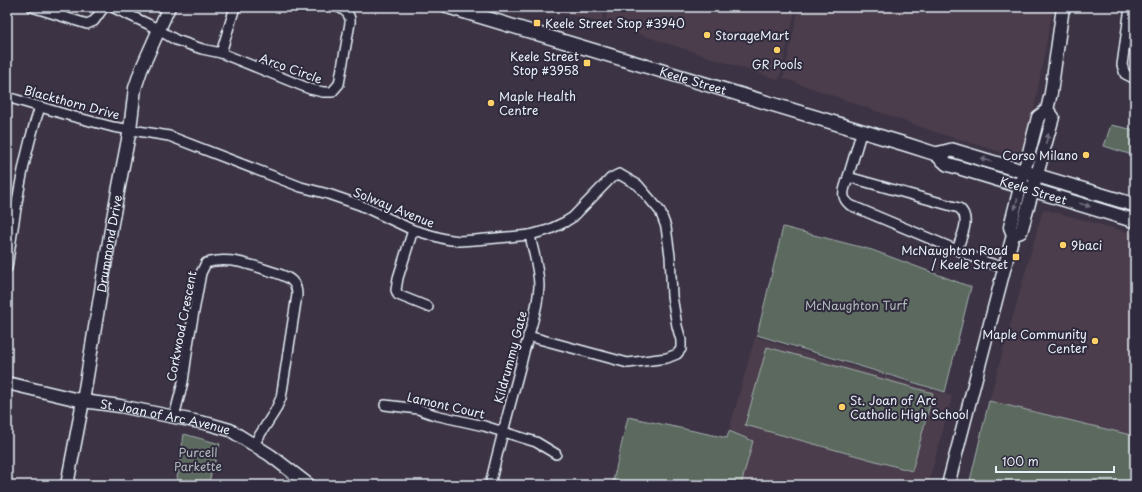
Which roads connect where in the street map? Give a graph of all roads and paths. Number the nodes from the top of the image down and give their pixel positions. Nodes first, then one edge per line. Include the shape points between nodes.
1 (32, 7) edge
2 (104, 7) edge
3 (112, 7) edge
4 (168, 7) edge
5 (235, 7) edge
6 (338, 7) edge
7 (449, 7) edge
8 (1063, 7) edge
9 (1130, 7) edge
10 (159, 30) junction
11 (222, 53) junction
12 (1135, 79) edge
13 (7, 96) edge
14 (40, 107) junction
15 (130, 129) junction
16 (862, 130) junction
17 (936, 154) junction
18 (1031, 173) junction
19 (848, 177) junction
20 (1027, 188) junction
21 (1135, 205) edge
22 (1135, 220) edge
23 (413, 230) junction
24 (530, 235) junction
25 (957, 250) junction
26 (7, 268) edge
27 (1005, 268) junction
28 (428, 307) dead end
29 (528, 336) junction
30 (7, 383) edge
31 (83, 401) junction
32 (385, 405) dead end
33 (174, 417) junction
34 (502, 431) junction
35 (254, 444) junction
36 (556, 454) dead end
37 (67, 485) edge
38 (308, 485) edge
39 (490, 485) edge
40 (948, 485) edge

1 - 2 street via 87,24 94,21
3 - 10 street, Arco Circle
4 - 10 street, Drummond Drive
5 - 11 street
6 - 11 street, Arco Circle via 347,12 350,23 339,84 332,92 310,89
7 - 16 main road, Keele Street
8 - 18 street via 1047,110 1053,117
9 - 12 street via 1122,65 1125,74
10 - 11 street, Arco Circle via 176,40
10 - 15 street, Drummond Drive via 135,88
13 - 14 street, Blackthorn Drive
14 - 15 street, Blackthorn Drive via 100,124
14 - 26 street via 24,163
15 - 23 street, Solway Avenue via 169,136 301,187 360,206
15 - 31 street, Drummond Drive
16 - 17 main road, Keele Street
16 - 19 street
18 -> 17 main road, Keele Street via 952,150
17 - 20 main road, Keele Street via 947,164
18 - 20 street
18 - 21 main road, Keele Street
19 - 25 street via 843,197 850,205
19 - 25 street via 961,209 966,218
20 -> 22 main road, Keele Street
20 - 27 street via 1010,227 1013,235
23 - 24 street, Solway Avenue via 459,241
23 - 28 street via 396,290 398,295
24 - 29 street, Kildrummy Gate via 539,284 538,302
24 - 29 street, Solway Avenue via 548,230 573,217 611,178 619,174 638,185 660,211 666,227 672,296 682,344 677,354 667,358 628,363
25 - 27 street
27 - 40 street
29 - 34 street, Kildrummy Gate
30 - 31 street, St. Joan of Arc Avenue
31 - 33 street, St. Joan of Arc Avenue
31 - 37 street, Drummond Drive
32 - 34 street, Lamont Court via 418,409
33 - 35 street, St. Joan of Arc Avenue via 230,430
33 - 35 street, Corkwood Crescent via 183,382 201,273 206,263 227,261 255,266 292,280 297,295 281,398
34 - 36 street, Lamont Court via 536,442
34 - 39 street, Kildrummy Gate
35 - 38 street, St. Joan of Arc Avenue

